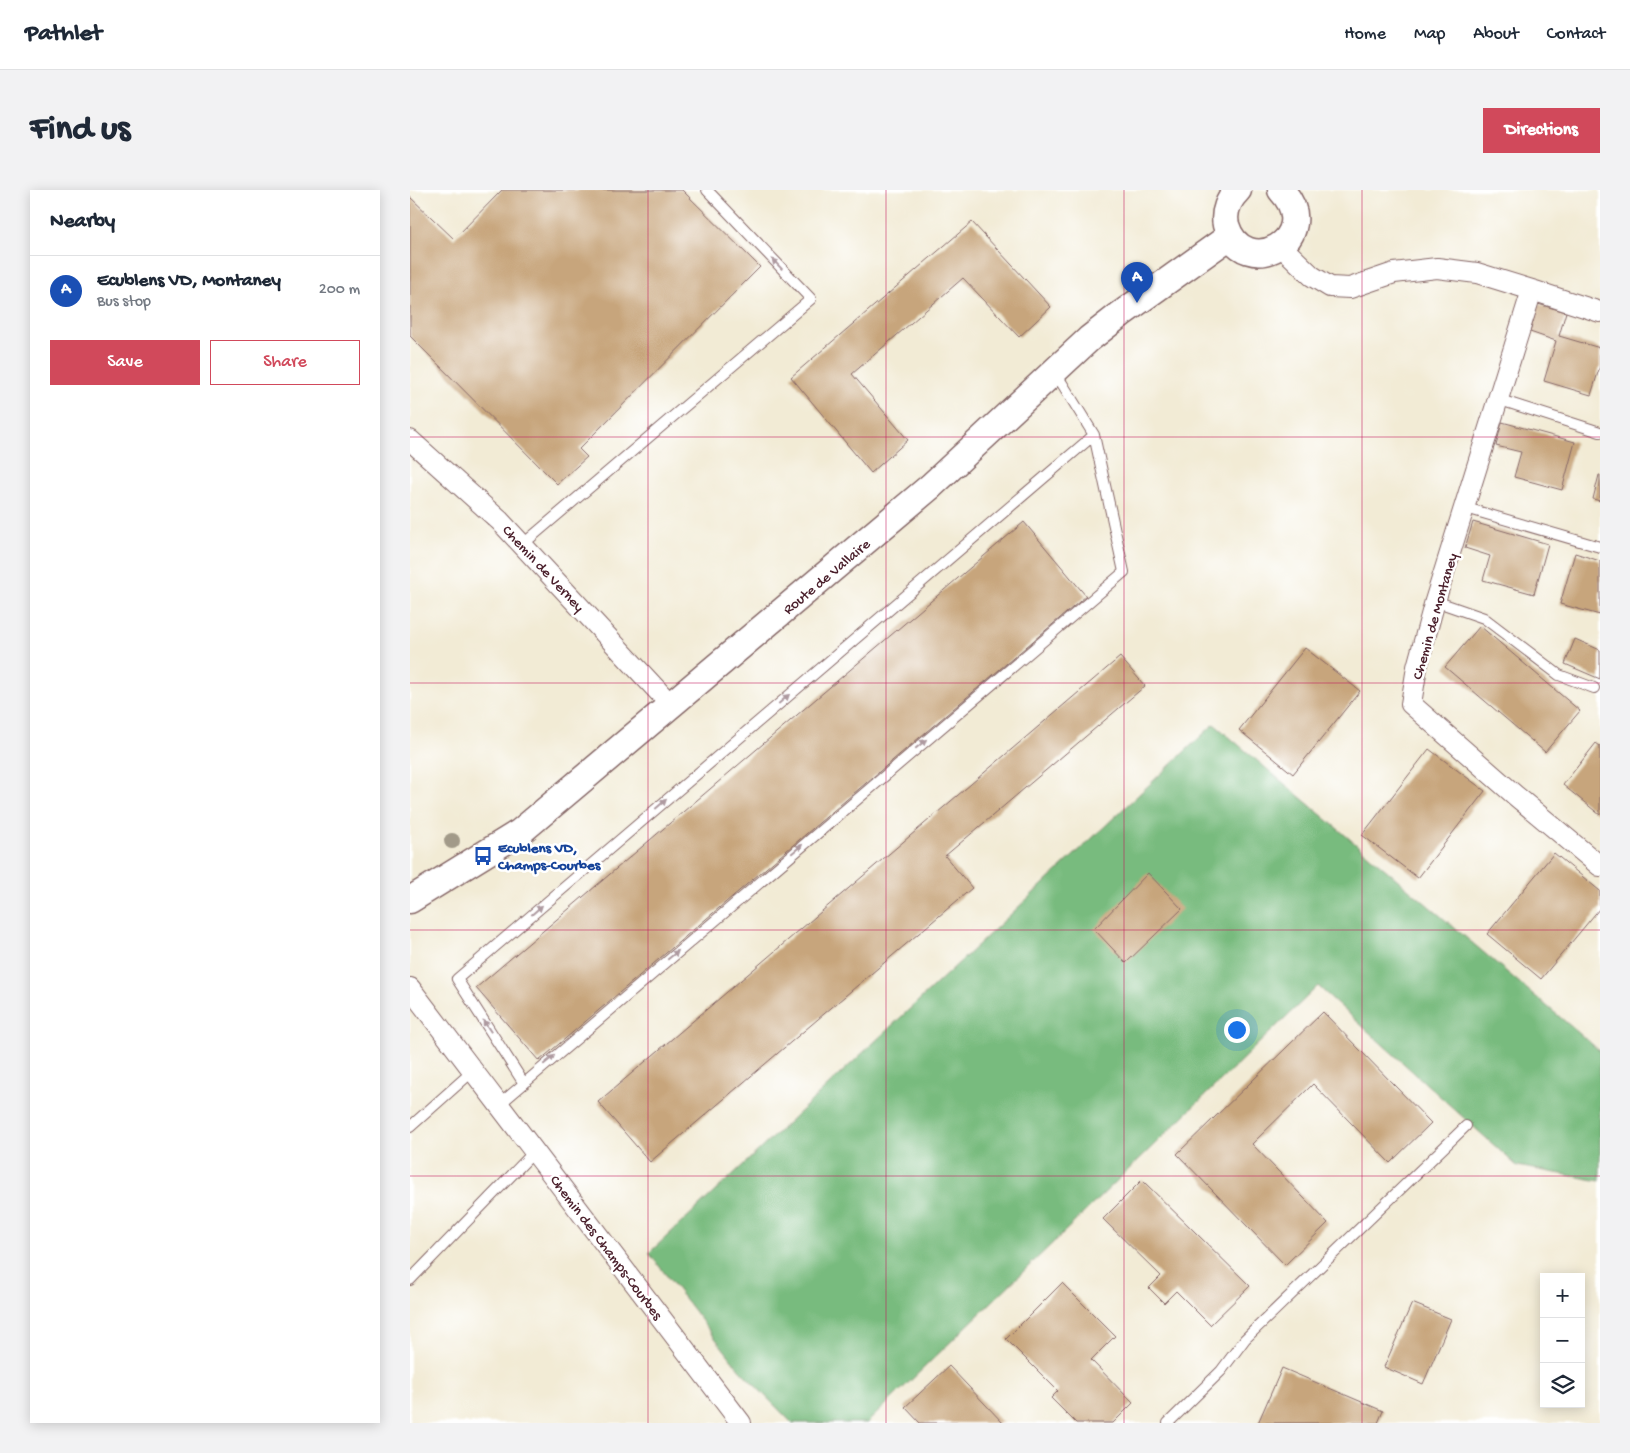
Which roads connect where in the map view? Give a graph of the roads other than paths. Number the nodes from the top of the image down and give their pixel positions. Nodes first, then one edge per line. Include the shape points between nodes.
1 (707, 190) edge
2 (1237, 190) edge
3 (1292, 193) edge
4 (1230, 236) junction
5 (1282, 247) junction
6 (1532, 290) junction
7 (1600, 312) edge
8 (1054, 371) junction
9 (1497, 399) junction
10 (1600, 432) edge
11 (1094, 434) junction
12 (410, 440) edge
13 (1466, 508) junction
14 (522, 545) junction
15 (1600, 547) edge
16 (1435, 601) junction
17 (1594, 688) dead end
18 (670, 704) junction
19 (1600, 866) edge
20 (410, 900) edge
21 (410, 988) edge
22 (474, 1070) junction
23 (523, 1082) junction
24 (500, 1104) junction
25 (1466, 1126) dead end
26 (410, 1127) edge
27 (534, 1152) junction
28 (410, 1280) edge
29 (741, 1423) edge
30 (1168, 1423) edge

14 -> 1 lane via 811,299
2 - 4 street via 1226,208 1225,219
3 - 5 street via 1295,223
4 - 5 street via 1250,252 1269,252
4 - 8 street, Route de Vallaire via 1121,314
5 - 6 street via 1312,276 1330,288 1350,288 1394,273 1436,268 1477,273
6 - 7 street
6 - 9 street, Chemin de Montaney
8 - 11 lane
8 - 18 street, Route de Vallaire via 932,486
9 - 10 lane
9 - 13 street, Chemin de Montaney
23 -> 11 lane via 1124,572
23 -> 11 lane via 457,979
12 - 14 street, Chemin de Verney
13 - 15 lane
13 - 16 street, Chemin de Montaney
14 - 18 street, Chemin de Verney
16 - 17 lane via 1484,618 1559,675
16 - 19 street, Chemin de Montaney via 1417,667 1411,704
18 - 20 street, Route de Vallaire via 520,832
21 - 22 street, Chemin des Champs-Courbes
22 - 24 street, Chemin des Champs-Courbes
22 - 26 lane
23 - 24 lane
24 - 27 street, Chemin des Champs-Courbes
25 - 30 lane via 1246,1339 1221,1371
27 - 28 lane
27 - 29 street, Chemin des Champs-Courbes

